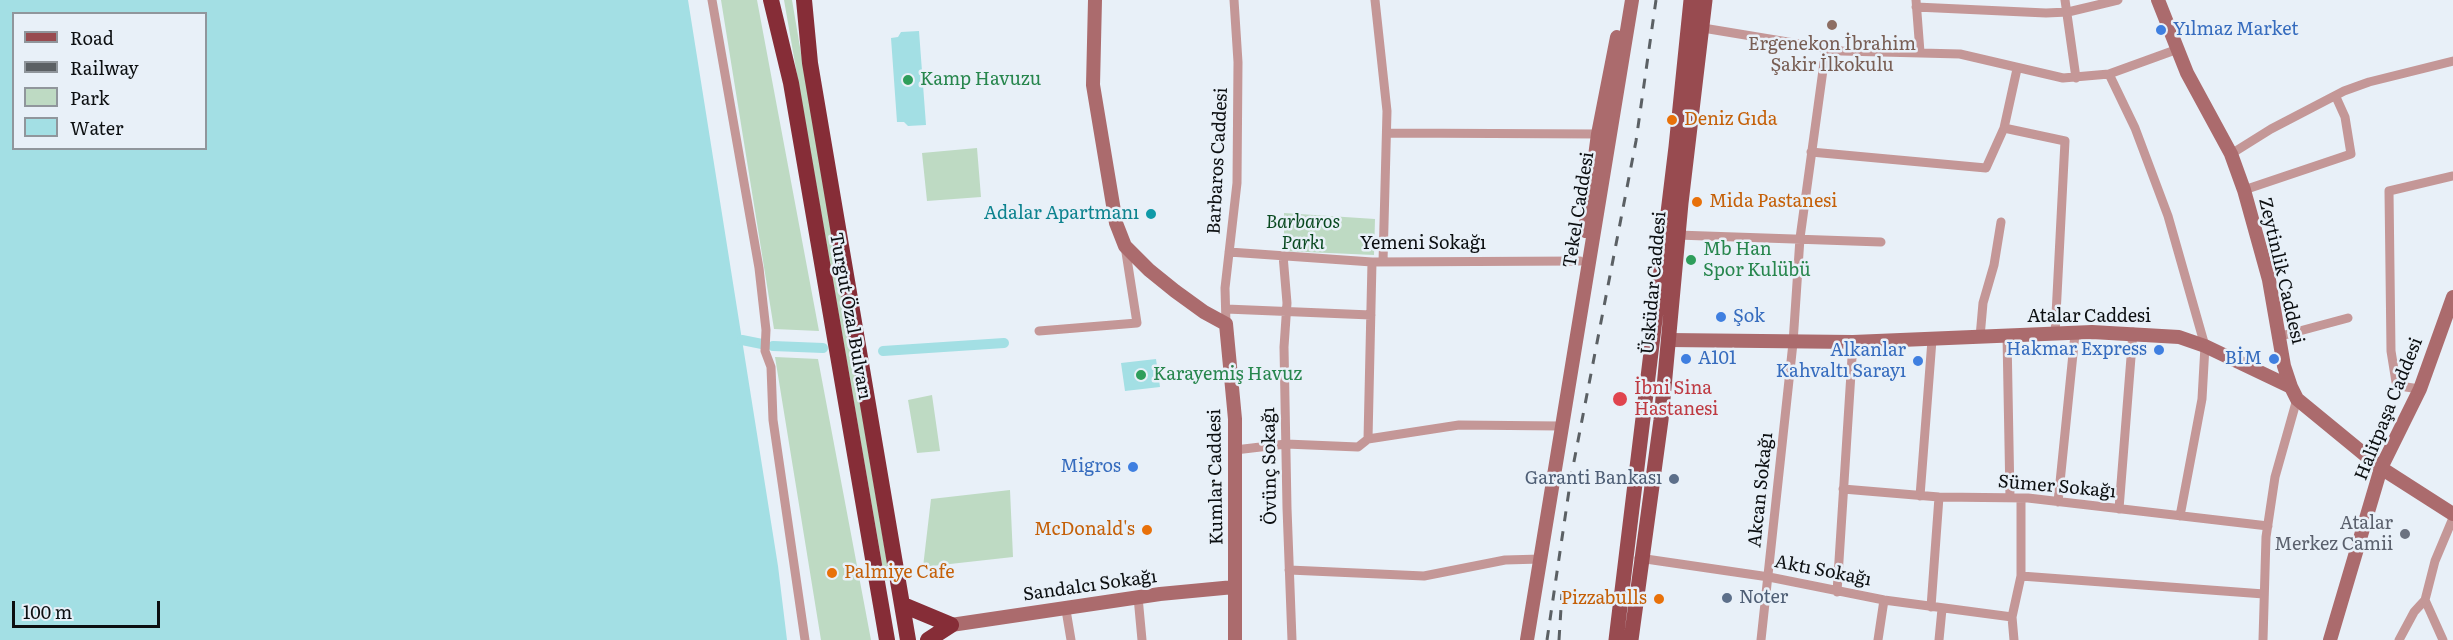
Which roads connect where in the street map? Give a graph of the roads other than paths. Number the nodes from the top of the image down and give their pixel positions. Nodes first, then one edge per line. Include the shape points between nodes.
1 (712, 0) edge
2 (771, 0) edge
3 (804, 0) edge
4 (1095, 0) edge
5 (1234, 0) edge
6 (1375, 0) edge
7 (1624, 0) edge
8 (1632, 0) edge
9 (1691, 0) edge
10 (1705, 0) edge
11 (2065, 0) edge
12 (2118, 0) edge
13 (2158, 0) edge
14 (1916, 4) edge
15 (2068, 12) junction
16 (1695, 27) junction
17 (1826, 48) junction
18 (2178, 49) junction
19 (1920, 52) junction
20 (2453, 61) edge
21 (2017, 69) junction
22 (2109, 74) junction
23 (2076, 78) junction
24 (2336, 97) junction
25 (2004, 128) junction
26 (1387, 133) junction
27 (1598, 135) junction
28 (1811, 152) junction
29 (2231, 154) junction
30 (2453, 176) edge
31 (2244, 190) junction
32 (2001, 222) dead end
33 (1677, 235) junction
34 (1800, 238) junction
35 (1881, 242) dead end
36 (1125, 246) junction
37 (1229, 252) junction
38 (1283, 255) junction
39 (1580, 261) junction
40 (1372, 262) junction
41 (1383, 262) junction
42 (2453, 297) edge
43 (1286, 311) junction
44 (1371, 315) junction
45 (1223, 317) junction
46 (2348, 318) dead end
47 (1039, 331) dead end
48 (2133, 332) junction
49 (2055, 334) junction
50 (2075, 334) junction
51 (2007, 336) junction
52 (2281, 336) junction
53 (1980, 338) junction
54 (1661, 340) junction
55 (1932, 340) junction
56 (1853, 342) junction
57 (1793, 343) junction
58 (2205, 346) junction
59 (2420, 389) junction
60 (2294, 393) junction
61 (1560, 426) junction
62 (1368, 439) junction
63 (1286, 444) junction
64 (1235, 450) junction
65 (2382, 468) junction
66 (1843, 489) junction
67 (1920, 496) junction
68 (1939, 497) junction
69 (2010, 498) junction
70 (2021, 498) junction
71 (2058, 502) junction
72 (2120, 509) junction
73 (2180, 516) junction
74 (2453, 516) edge
75 (2268, 526) junction
76 (1635, 558) junction
77 (1541, 559) junction
78 (1289, 570) junction
79 (2021, 576) junction
80 (1769, 577) junction
81 (1234, 587) junction
82 (1837, 592) junction
83 (2264, 594) junction
84 (1138, 597) junction
85 (1884, 600) junction
86 (2425, 600) junction
87 (903, 605) junction
88 (1931, 607) junction
89 (1942, 609) junction
90 (1066, 610) junction
91 (2012, 616) junction
92 (951, 625) junction
93 (805, 640) edge
94 (886, 640) edge
95 (908, 640) edge
96 (928, 640) edge
97 (1071, 640) edge
98 (1142, 640) edge
99 (1235, 640) edge
100 (1292, 640) edge
101 (1527, 640) edge
102 (1616, 640) edge
103 (1631, 640) edge
104 (1761, 640) edge
105 (1878, 640) edge
106 (1939, 640) edge
107 (2014, 640) edge
108 (2262, 640) edge
109 (2330, 640) edge
110 (2399, 640) edge
111 (2443, 640) edge

1 - 93 street via 759,268 773,420
2 - 94 highway, Turgut Özal Bulvarı via 791,83
3 - 87 highway, Turgut Özal Bulvarı via 810,63
4 - 36 street via 1093,85 1116,223
5 - 37 street, Barbaros Caddesi via 1237,183
6 - 26 street
7 - 27 street, Tekel Caddesi
8 - 61 street, Tekel Caddesi
9 - 16 main road, Üsküdar Caddesi
10 - 16 main road, Üsküdar Caddesi
11 - 15 street
12 - 15 street
13 - 18 street, Zeytinlik Caddesi
14 - 15 street
14 - 19 street
15 - 23 street
16 - 17 street
16 - 33 main road, Üsküdar Caddesi
16 - 54 main road, Üsküdar Caddesi
17 - 19 street
17 - 28 street, Akcan Sokağı
18 - 22 street
18 - 29 street, Zeytinlik Caddesi
19 - 21 street via 1960,54
20 - 24 street via 2369,82
21 - 23 street
21 - 25 street
22 - 23 street
22 - 58 street via 2168,216
24 - 29 street
24 - 31 street via 2345,117 2351,154
25 - 28 street via 1986,168
25 - 49 street via 2065,141
26 - 27 street
26 - 41 street
27 - 39 street, Tekel Caddesi
28 - 34 street, Akcan Sokağı
29 - 31 street, Zeytinlik Caddesi
30 - 59 street via 2389,191 2391,351 2396,382
31 - 52 street, Zeytinlik Caddesi via 2258,232
32 - 53 street via 1983,303
33 - 34 street
33 - 54 main road, Üsküdar Caddesi
34 - 35 street
34 - 57 street, Akcan Sokağı
36 - 45 street via 1176,291
36 - 47 street via 1137,323
37 - 38 street, Yemeni Sokağı
37 - 45 street, Barbaros Caddesi
38 - 40 street, Yemeni Sokağı
38 - 43 street, Övünç Sokağı
39 - 41 street, Yemeni Sokağı
39 - 61 street, Tekel Caddesi
40 - 41 street, Yemeni Sokağı
40 - 44 street
42 - 59 street, Halitpaşa Caddesi
43 - 44 street
43 - 45 street
43 - 63 street, Övünç Sokağı
44 - 62 street
45 - 64 street, Kumlar Caddesi
46 - 52 street
48 - 50 street, Atalar Caddesi
48 - 58 street, Atalar Caddesi via 2179,337
48 - 72 street
49 - 50 street, Atalar Caddesi
49 - 51 street, Atalar Caddesi
50 - 71 street
51 - 53 street, Atalar Caddesi
51 - 69 street
52 - 60 street, Zeytinlik Caddesi via 2284,366
53 - 55 street, Atalar Caddesi
54 - 57 street, Atalar Caddesi
54 - 76 main road, Üsküdar Caddesi
55 - 56 street, Atalar Caddesi
55 - 67 street
56 - 57 street, Atalar Caddesi
56 - 66 street
57 - 80 street, Akcan Sokağı
58 - 60 street, Atalar Caddesi
58 - 73 street via 2202,399
59 - 65 street, Halitpaşa Caddesi
60 - 65 street, Atalar Caddesi
60 - 75 street
61 - 62 street via 1459,425
61 - 77 street, Tekel Caddesi
62 - 63 street via 1358,447
63 - 64 street
63 - 78 street, Övünç Sokağı
64 - 81 street, Kumlar Caddesi
65 - 74 street, Atalar Caddesi
65 - 109 street, Halitpaşa Caddesi
66 - 67 street, Sümer Sokağı
66 - 82 street
67 - 68 street, Sümer Sokağı
68 - 69 street, Sümer Sokağı
68 - 88 street
69 - 70 street, Sümer Sokağı
70 - 71 street, Sümer Sokağı
70 - 79 street
71 - 72 street, Sümer Sokağı
72 - 73 street, Sümer Sokağı
73 - 75 street, Sümer Sokağı
74 - 86 street
75 - 83 street
76 - 80 street, Aktı Sokağı
76 - 102 main road, Üsküdar Caddesi
76 - 103 main road, Üsküdar Caddesi
77 - 78 street via 1505,560 1424,576
77 - 101 street, Tekel Caddesi
78 - 100 street, Övünç Sokağı
79 - 83 street
79 - 91 street
80 - 82 street, Aktı Sokağı
80 - 104 street, Akcan Sokağı
81 - 84 street, Sandalcı Sokağı
81 - 99 street, Kumlar Caddesi
82 - 85 street, Aktı Sokağı
83 - 108 street
84 - 90 street, Sandalcı Sokağı
84 - 98 street
85 - 88 street, Aktı Sokağı
85 - 105 street
86 - 110 street
86 - 111 street
87 - 92 highway
87 - 95 highway, Turgut Özal Bulvarı
88 - 89 street, Aktı Sokağı
89 - 91 street, Aktı Sokağı
89 - 106 street
90 - 92 street, Sandalcı Sokağı
90 - 97 street
91 - 107 street
92 - 96 highway

